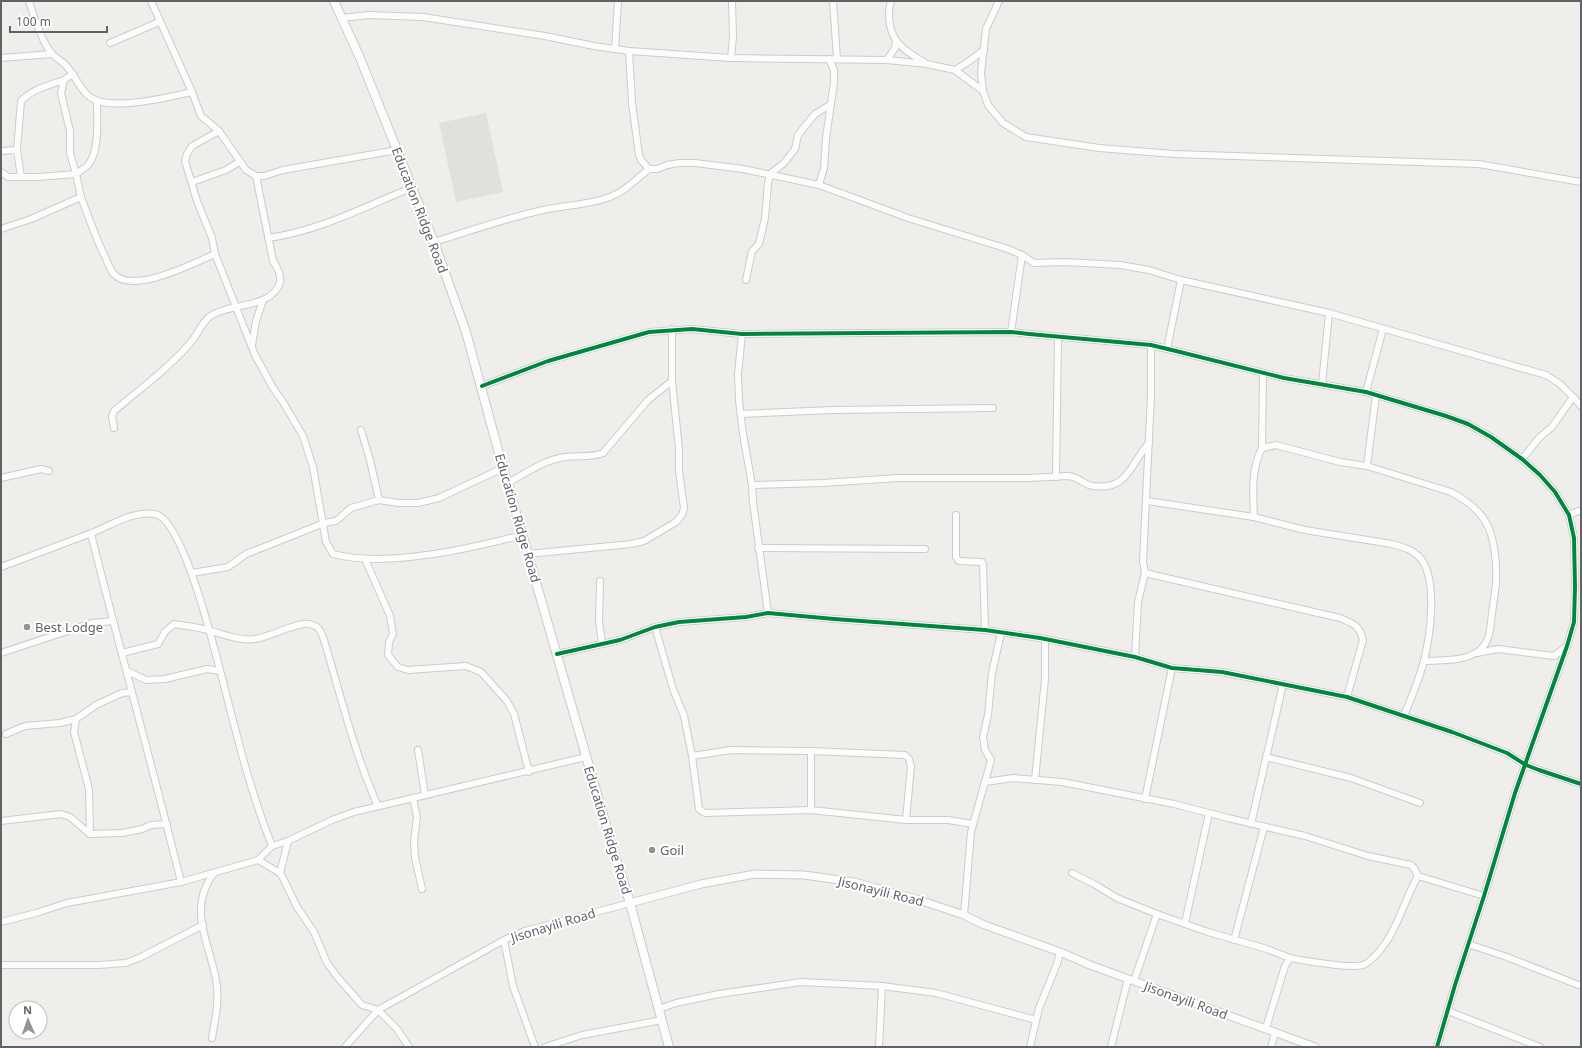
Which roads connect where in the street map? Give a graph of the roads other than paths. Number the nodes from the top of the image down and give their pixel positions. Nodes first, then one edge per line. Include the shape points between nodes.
1 (30, 1) edge
2 (151, 1) edge
3 (334, 1) edge
4 (618, 1) edge
5 (732, 1) edge
6 (833, 1) edge
7 (890, 1) edge
8 (999, 1) edge
9 (342, 18) junction
10 (159, 22) junction
11 (896, 41) junction
12 (110, 43) dead end
13 (615, 49) junction
14 (984, 50) junction
15 (629, 51) junction
16 (52, 54) junction
17 (1, 58) edge
18 (731, 58) junction
19 (829, 59) junction
20 (837, 59) junction
21 (887, 60) junction
22 (927, 64) junction
23 (955, 70) junction
24 (73, 74) junction
25 (64, 80) junction
26 (983, 91) junction
27 (192, 92) junction
28 (97, 101) junction
29 (830, 105) junction
30 (219, 131) junction
31 (18, 150) junction
32 (397, 150) junction
33 (1, 152) edge
34 (641, 160) junction
35 (239, 162) junction
36 (649, 169) junction
37 (1, 172) edge
38 (76, 174) junction
39 (770, 174) junction
40 (642, 175) junction
41 (256, 176) junction
42 (21, 177) junction
43 (192, 182) junction
44 (1581, 182) edge
45 (819, 185) junction
46 (412, 188) junction
47 (81, 197) junction
48 (1, 229) edge
49 (268, 238) junction
50 (434, 242) junction
51 (215, 254) junction
52 (1022, 255) junction
53 (746, 280) dead end
54 (1181, 280) junction
55 (263, 300) junction
56 (236, 306) junction
57 (1329, 313) junction
58 (1383, 329) junction
59 (672, 330) junction
60 (1011, 332) junction
61 (742, 334) junction
62 (1058, 337) junction
63 (252, 345) junction
64 (1151, 346) junction
65 (1167, 349) junction
66 (1263, 373) junction
67 (672, 381) junction
68 (1322, 384) junction
69 (482, 386) junction
70 (1366, 392) junction
71 (1376, 395) junction
72 (1573, 397) junction
73 (1581, 406) edge
74 (993, 408) dead end
75 (741, 414) junction
76 (114, 428) dead end
77 (361, 430) dead end
78 (1148, 443) junction
79 (1262, 448) junction
80 (1522, 459) junction
81 (1367, 466) junction
82 (503, 468) junction
83 (49, 470) dead end
84 (1056, 477) junction
85 (1, 478) edge
86 (508, 483) junction
87 (752, 485) junction
88 (379, 500) junction
89 (1146, 501) junction
90 (1581, 510) edge
91 (956, 515) dead end
92 (1569, 515) junction
93 (1254, 517) junction
94 (324, 524) junction
95 (92, 534) junction
96 (523, 535) junction
97 (758, 548) junction
98 (925, 549) dead end
99 (528, 554) junction
100 (365, 559) junction
101 (1, 567) edge
102 (192, 573) junction
103 (1145, 574) junction
104 (600, 581) dead end
105 (1578, 587) edge
106 (768, 613) junction
107 (113, 621) junction
108 (655, 627) junction
109 (209, 630) junction
110 (985, 630) junction
111 (1002, 633) junction
112 (1045, 640) junction
113 (602, 644) junction
114 (1567, 646) junction
115 (1, 653) edge
116 (122, 653) junction
117 (1476, 653) junction
118 (557, 654) junction
119 (1134, 656) junction
120 (1424, 661) junction
121 (1172, 668) junction
122 (127, 671) junction
123 (220, 671) junction
124 (1283, 684) junction
125 (132, 692) junction
126 (1347, 697) junction
127 (1404, 716) junction
128 (76, 719) junction
129 (6, 734) dead end
130 (418, 750) dead end
131 (811, 751) junction
132 (692, 756) junction
133 (586, 757) junction
134 (1266, 758) junction
135 (1526, 765) junction
136 (529, 772) junction
137 (1036, 780) junction
138 (986, 782) junction
139 (1581, 784) edge
140 (425, 795) junction
141 (413, 798) junction
142 (1145, 799) junction
143 (1420, 803) dead end
144 (378, 806) junction
145 (811, 810) junction
146 (1209, 813) junction
147 (1, 820) edge
148 (906, 820) junction
149 (167, 824) junction
150 (973, 824) junction
151 (1251, 824) junction
152 (1264, 827) junction
153 (90, 834) junction
154 (288, 841) junction
155 (272, 846) junction
156 (258, 860) junction
157 (214, 873) junction
158 (280, 873) junction
159 (1072, 873) dead end
160 (1418, 876) junction
161 (181, 882) junction
162 (422, 889) dead end
163 (1484, 896) junction
164 (630, 903) junction
165 (1156, 914) junction
166 (964, 915) junction
167 (1, 922) edge
168 (1185, 923) junction
169 (203, 925) junction
170 (504, 940) junction
171 (1234, 940) junction
172 (1468, 944) junction
173 (1060, 952) junction
174 (1290, 958) junction
175 (1, 965) edge
176 (1131, 980) junction
177 (882, 986) junction
178 (1581, 986) edge
179 (659, 1009) junction
180 (378, 1010) junction
181 (1448, 1011) junction
182 (662, 1020) junction
183 (1036, 1020) junction
184 (1266, 1028) junction
185 (1276, 1033) junction
186 (212, 1038) dead end
187 (345, 1047) edge
188 (409, 1047) edge
189 (535, 1047) edge
190 (545, 1047) edge
191 (669, 1047) edge
192 (879, 1047) edge
193 (1030, 1047) edge
194 (1111, 1047) edge
195 (1271, 1047) edge
196 (1315, 1047) edge
197 (1437, 1047) edge
198 (1540, 1047) edge

1 - 16 street via 34,18
2 - 10 street
3 - 9 main road, Education Ridge Road
4 - 13 street
5 - 18 street
6 - 20 street
7 - 11 street via 888,8
8 - 14 street via 986,29
9 - 13 street via 368,15 428,18
9 - 32 main road, Education Ridge Road
10 - 12 street
10 - 27 street
11 - 21 street via 895,48
11 - 22 street via 910,54
13 - 15 street
14 - 23 street
14 - 26 street via 981,73
15 - 18 street
15 - 34 street via 632,103
16 - 17 street
16 - 24 street
18 - 19 street
19 - 20 street
19 - 29 street via 834,70
20 - 21 street
21 - 22 street
22 - 23 street
23 - 26 street
24 - 25 street
24 - 28 street via 84,92
25 - 31 street via 42,88 21,101
25 - 38 street via 61,93 70,131 70,153
26 - 44 street via 988,104 1003,123 1026,137 1099,148 1174,154 1479,164
27 - 28 street via 143,102
27 - 30 street via 201,116
28 - 38 street via 94,154 88,164
29 - 39 street via 815,114 798,135 795,149 784,163
29 - 45 street via 824,168
30 - 35 street
30 - 43 street via 192,146 187,154 185,161
31 - 33 street
31 - 42 street
32 - 41 street
32 - 46 main road, Education Ridge Road
34 - 36 street
34 - 40 street
35 - 41 street
35 - 43 street via 226,170
36 - 39 street via 695,163
36 - 40 street
37 - 42 street via 8,177
38 - 42 street
38 - 47 street
39 - 45 street
39 - 53 street via 760,244 752,251
40 - 50 street via 625,190 610,197 539,211
41 - 49 street
43 - 51 street via 212,238
45 - 52 street via 908,218
46 - 49 street via 334,221 289,235
46 - 50 main road, Education Ridge Road
47 - 48 street
47 - 51 street via 97,242 113,273 123,280 140,281 178,270
49 - 55 street via 272,261 280,271 281,278 280,285 272,295
50 - 69 main road, Education Ridge Road
51 - 56 street
52 - 54 street via 1034,263 1120,265 1149,270
52 - 60 street
54 - 57 street
54 - 65 street
55 - 56 street
55 - 63 street via 256,320
56 - 63 street
56 - 76 street via 204,321 192,341 153,379 114,411
57 - 58 street
57 - 68 street
58 - 70 street
58 - 72 street via 1546,375
59 - 61 street via 692,329
59 - 67 street
59 - 69 street via 649,332 548,361
60 - 61 street
60 - 62 street
61 - 75 street via 738,374
62 - 64 street
62 - 84 street
63 - 94 street via 273,388 303,436 314,467
64 - 65 street
64 - 78 street
65 - 66 street
66 - 68 street
66 - 79 street
67 - 86 street via 648,400 603,453 597,456 565,457 546,462
67 - 99 street via 684,501 682,515 670,526 644,541
68 - 70 street
69 - 82 main road, Education Ridge Road
70 - 71 street
71 - 80 street via 1468,424 1492,437
71 - 81 street
72 - 73 street
72 - 80 street via 1552,427
74 - 75 street via 818,410
75 - 87 street
77 - 88 street
78 - 84 street via 1119,483 1092,486 1074,476
78 - 89 street
79 - 81 street via 1276,445 1340,462
79 - 93 street via 1254,467
80 - 92 street via 1555,492
81 - 117 street via 1451,492 1485,520 1494,550 1496,584 1490,635
82 - 86 main road, Education Ridge Road
82 - 88 street via 438,498 398,503
83 - 85 street via 41,468
84 - 87 street via 898,478
86 - 96 main road, Education Ridge Road
87 - 97 street
88 - 94 street via 351,508 336,521
89 - 93 street
89 - 103 street via 1143,562
90 - 92 street
91 - 110 street via 956,557 959,561 984,564
92 - 105 street via 1574,538
93 - 120 street via 1305,530 1392,544 1414,552 1426,567 1430,582 1430,621
94 - 100 street via 326,542 333,554
94 - 102 street via 246,554 228,567
95 - 101 street
95 - 102 street via 122,519 154,514 162,517 176,535
95 - 107 street
96 - 99 main road, Education Ridge Road
96 - 100 street via 457,551 400,558
97 - 98 street
97 - 106 street
99 - 118 main road, Education Ridge Road
100 - 136 street via 390,616 393,634 389,642 388,655 398,667 408,670 466,666 480,672 507,701 514,714
102 - 109 street
103 - 119 street via 1138,602
103 - 126 street via 1340,618 1355,625 1361,631 1363,640
104 - 113 street
105 - 114 street via 1574,622
106 - 108 street via 679,622
106 - 110 street
107 - 115 street via 92,623
107 - 116 street
108 - 113 street
108 - 132 street via 673,689 684,716
109 - 116 street via 174,624 165,632 158,644
109 - 123 street
109 - 144 street via 245,640 258,639 307,623 320,629 365,778
110 - 111 street
111 - 112 street
111 - 138 street via 992,673 983,738 990,760
112 - 119 street
112 - 137 street via 1045,679
113 - 118 street
114 - 117 street via 1554,656 1498,649
114 - 135 street
116 - 122 street
117 - 120 street via 1462,658
118 - 133 main road, Education Ridge Road
119 - 121 street
120 - 127 street
121 - 124 street via 1222,672
121 - 142 street
122 - 123 street via 146,680 207,669
122 - 125 street
123 - 155 street via 250,784
124 - 126 street
124 - 134 street
125 - 128 street via 122,693 96,705
125 - 149 street
126 - 127 street
127 - 135 street via 1493,748
128 - 129 street via 25,726
128 - 153 street via 74,732 89,789
130 - 140 street
131 - 132 street via 731,750
131 - 145 street
131 - 148 street via 905,756 911,766
132 - 145 street via 699,809 705,813
133 - 136 street
133 - 164 main road, Education Ridge Road
134 - 143 street via 1351,778
134 - 151 street
135 - 139 street
135 - 163 street
136 - 140 street
137 - 138 street via 1013,778
137 - 142 street via 1062,782
138 - 150 street
140 - 141 street
141 - 144 street
141 - 162 street via 416,817 415,857
142 - 146 street
144 - 154 street via 332,820
145 - 148 street
146 - 151 street
146 - 168 street
147 - 153 street via 61,814 70,817
148 - 150 street via 948,820
149 - 153 street via 151,825 122,833
149 - 161 street
150 - 166 street
151 - 152 street
152 - 160 street via 1305,836 1368,856 1411,865
152 - 171 street
154 - 155 street
154 - 158 street
155 - 156 street
156 - 157 street
156 - 158 street
157 - 161 street
157 - 169 street via 202,897
158 - 180 street via 339,979 362,1005
159 - 165 street via 1117,898
160 - 163 street
160 - 174 street via 1396,927 1388,940 1364,965
161 - 167 street via 67,903
163 - 172 street
164 - 166 street, Jisonayili Road via 701,884 755,874 804,875 854,882
164 - 170 street, Jisonayili Road via 526,931
164 - 179 main road, Education Ridge Road
165 - 168 street
165 - 176 street
166 - 173 street, Jisonayili Road
168 - 171 street
169 - 175 street via 126,963
169 - 186 street via 216,979 218,999
170 - 180 street, Jisonayili Road
170 - 189 street via 513,986
171 - 174 street
172 - 178 street
172 - 181 street
173 - 176 street, Jisonayili Road
173 - 183 street via 1058,964
174 - 184 street via 1285,966
176 - 184 street, Jisonayili Road
176 - 194 street
177 - 179 street via 801,982 719,994
177 - 183 street via 936,993
177 - 192 street
179 - 182 main road, Education Ridge Road
180 - 187 street, Jisonayili Road
180 - 188 street via 397,1029
181 - 197 street
181 - 198 street
182 - 190 street via 582,1035
182 - 191 main road, Education Ridge Road
183 - 193 street
184 - 185 street, Jisonayili Road
185 - 195 street
185 - 196 street, Jisonayili Road

